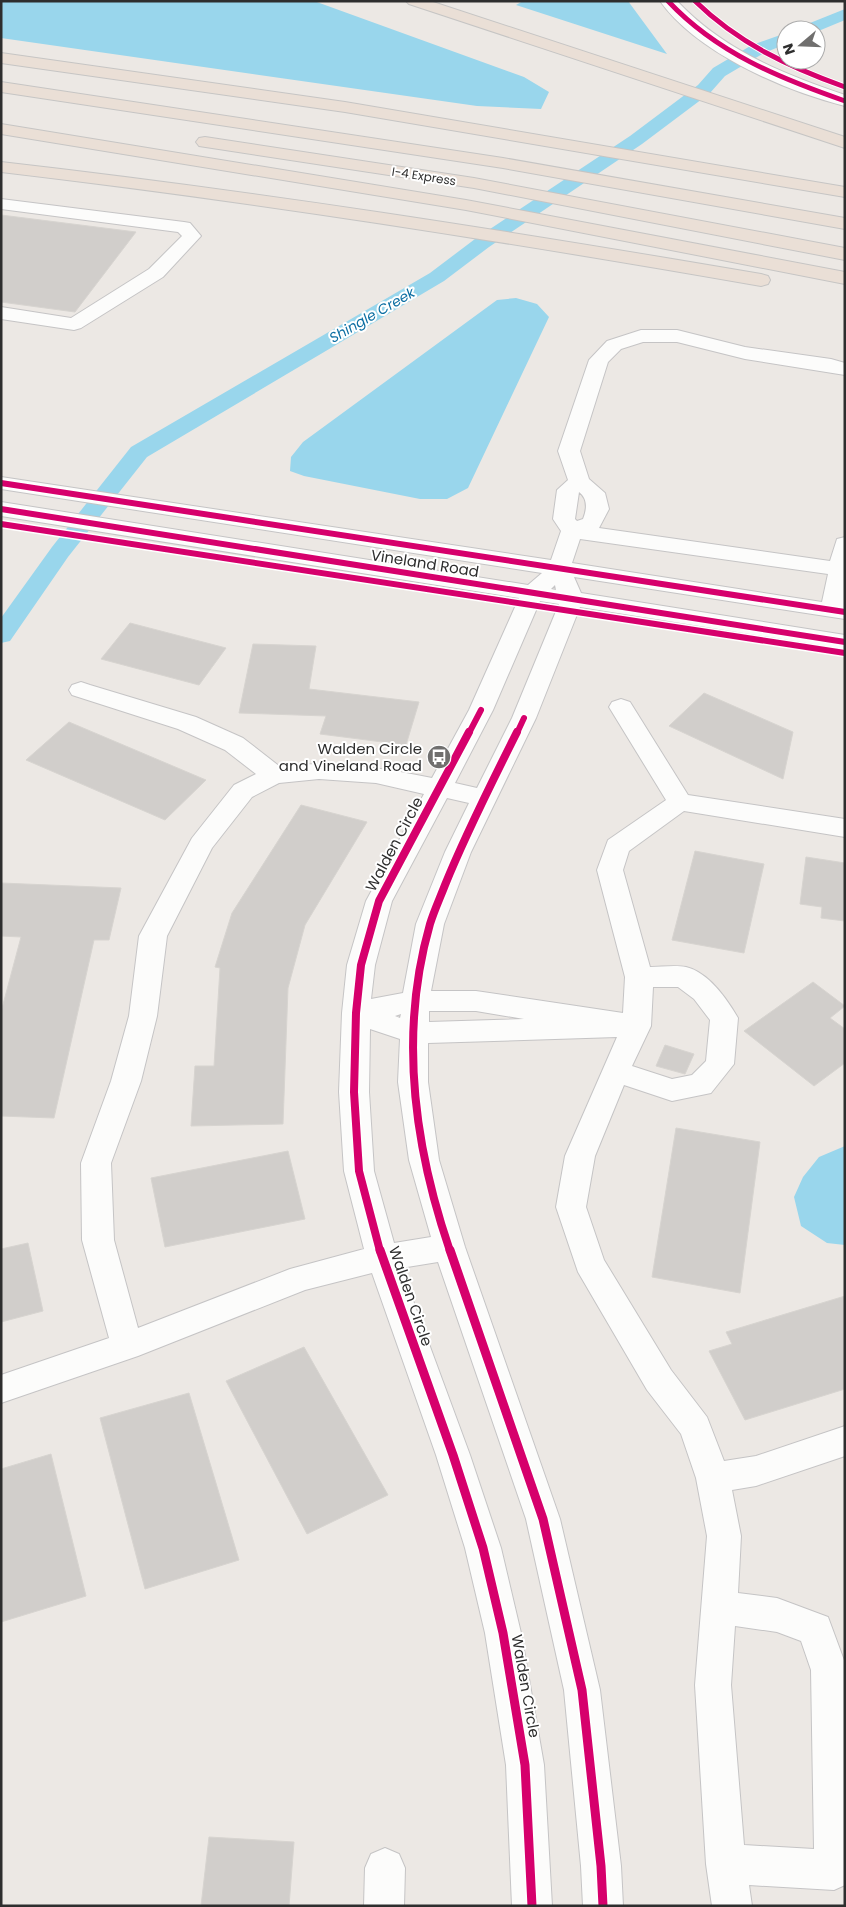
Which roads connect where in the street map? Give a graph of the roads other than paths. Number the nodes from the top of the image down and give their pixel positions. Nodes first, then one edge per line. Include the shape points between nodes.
1 (414, 1) edge
2 (668, 1) edge
3 (695, 1) edge
4 (1, 58) edge
5 (845, 87) edge
6 (1, 88) edge
7 (845, 102) edge
8 (1, 129) edge
9 (188, 139) dead end
10 (845, 143) edge
11 (1, 167) edge
12 (845, 192) edge
13 (1, 204) edge
14 (845, 224) edge
15 (845, 254) edge
16 (845, 278) edge
17 (845, 295) edge
18 (1, 313) edge
19 (845, 369) edge
20 (579, 482) junction
21 (1, 483) edge
22 (1, 509) edge
23 (572, 531) junction
24 (845, 544) edge
25 (559, 569) junction
26 (842, 569) edge
27 (532, 594) junction
28 (572, 599) junction
29 (838, 612) edge
30 (845, 642) edge
31 (81, 690) dead end
32 (621, 708) dead end
33 (274, 775) junction
34 (438, 790) junction
35 (484, 798) junction
36 (680, 802) junction
37 (845, 828) edge
38 (639, 977) junction
39 (415, 1002) junction
40 (356, 1013) junction
41 (637, 1026) junction
42 (413, 1033) junction
43 (615, 1071) junction
44 (449, 1246) junction
45 (382, 1258) junction
46 (126, 1346) junction
47 (1, 1389) edge
48 (845, 1441) edge
49 (713, 1478) junction
50 (718, 1606) junction
51 (726, 1864) junction
52 (385, 1868) dead end
53 (384, 1906) edge
54 (532, 1906) edge
55 (603, 1906) edge
56 (732, 1906) edge

1 - 10 highway
2 - 7 street via 688,22 722,47 765,70
3 - 5 street via 741,39 784,62
4 - 12 highway via 345,107
6 - 14 highway, I-4 Express via 504,163
8 - 16 highway via 466,205
9 - 15 highway, I-4 Express via 474,183
11 - 17 highway via 419,222
13 - 18 street via 184,227 192,236 156,273 74,324
19 - 20 street via 744,353 677,336 641,336 614,345 599,360 569,451
20 - 23 street via 568,490 564,520
20 - 23 street via 594,493 598,509 592,523
21 - 25 street, Vineland Road
22 - 27 street, Vineland Road
23 - 25 street
23 - 26 street
24 - 26 street
25 - 27 street, Walden Circle
25 - 28 street
25 - 29 street, Vineland Road
26 - 29 street
27 - 28 street, Vineland Road
27 - 34 street, Walden Circle via 480,710
28 - 30 street, Vineland Road
28 - 35 street via 524,718
31 - 33 street via 187,723 234,744
32 - 36 street
33 - 34 street via 319,771 376,775
33 - 46 street via 243,791 201,844 153,936 142,1016 126,1081 96,1163 98,1240
34 - 35 street
34 - 40 street, Walden Circle via 379,901 361,965
35 - 39 street via 458,852 430,924
36 - 37 street
36 - 38 street via 617,846 610,870
38 - 41 street
38 - 43 street via 684,977 704,992 724,1018 720,1064 701,1085 672,1090
39 - 40 street
39 - 41 street via 476,1001
39 - 42 street
40 - 42 street
40 - 45 street, Walden Circle via 354,1092 359,1171
41 - 42 street
41 - 43 street
42 - 44 street via 413,1082 424,1160
43 - 49 street via 580,1156 571,1207 589,1263 659,1380 695,1427
44 - 45 street
44 - 55 street via 543,1519 582,1690
45 - 46 street via 301,1278
45 - 54 street, Walden Circle via 453,1455 480,1539 503,1634 525,1765
46 - 47 street
48 - 49 street via 756,1471
49 - 50 street via 724,1536
50 - 51 street via 713,1685
50 - 51 street via 777,1615 815,1629 829,1670 834,1870
51 - 56 street
52 - 53 street

